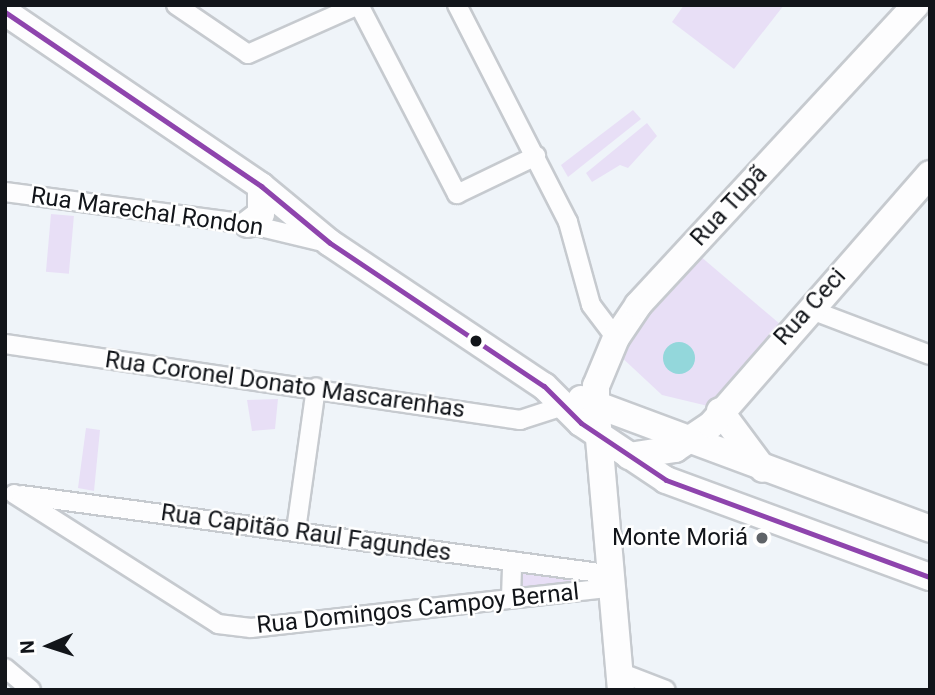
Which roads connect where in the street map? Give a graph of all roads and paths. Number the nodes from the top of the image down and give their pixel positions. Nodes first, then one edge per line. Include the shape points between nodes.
1 (176, 5) edge
2 (359, 5) edge
3 (457, 5) edge
4 (916, 5) edge
5 (5, 12) edge
6 (536, 156) junction
7 (930, 174) edge
8 (261, 186) junction
9 (5, 192) edge
10 (920, 200) edge
11 (248, 224) junction
12 (330, 243) junction
13 (809, 309) junction
14 (616, 338) junction
15 (5, 344) edge
16 (930, 355) edge
17 (544, 386) junction
18 (316, 387) junction
19 (596, 405) junction
20 (563, 406) junction
21 (720, 411) junction
22 (596, 434) junction
23 (692, 441) junction
24 (629, 456) junction
25 (764, 470) junction
26 (9, 493) edge
27 (923, 526) edge
28 (296, 530) junction
29 (846, 546) junction
30 (512, 561) junction
31 (930, 577) edge
32 (608, 581) junction
33 (512, 597) junction
34 (5, 668) edge
35 (620, 681) edge
36 (31, 690) edge
37 (666, 690) edge

1 - 2 street via 248,54
2 - 6 street via 457,194
3 - 6 street
4 - 14 main road, Rua Tupã via 638,304
5 - 8 main road
6 - 14 street via 568,222 591,305
7 - 10 main road, Rua Ceci
8 - 11 main road via 261,214
8 - 12 main road
9 - 11 street, Rua Marechal Rondon
10 - 13 main road, Rua Ceci
11 - 12 street, Rua Marechal Rondon
12 - 17 main road
13 - 16 street
13 - 21 main road, Rua Ceci
14 - 19 main road, Rua Tupã
15 - 18 street, Rua Coronel Donato Mascarenhas
17 - 19 main road
17 - 20 main road
18 - 20 street, Rua Coronel Donato Mascarenhas via 520,420
18 - 28 street
19 - 22 main road, Rua Tupã
19 - 23 main road
20 - 22 main road
21 - 23 main road, Rua Ceci
21 - 25 main road
22 - 24 main road
22 - 32 main road, Rua Tupã
23 - 24 main road via 657,454
23 - 25 main road
24 - 29 main road via 688,492
25 - 27 main road
26 - 28 street, Rua Capitão Raul Fagundes
26 - 33 street, Rua Domingos Campoy Bernal via 218,624 251,628
27 - 29 main road via 859,510 842,522
28 - 30 street, Rua Capitão Raul Fagundes
29 - 31 main road
30 - 32 street, Rua Capitão Raul Fagundes
30 - 33 street
32 - 33 street, Rua Domingos Campoy Bernal
32 - 35 main road, Rua Tupã
34 - 36 street
35 - 37 street

